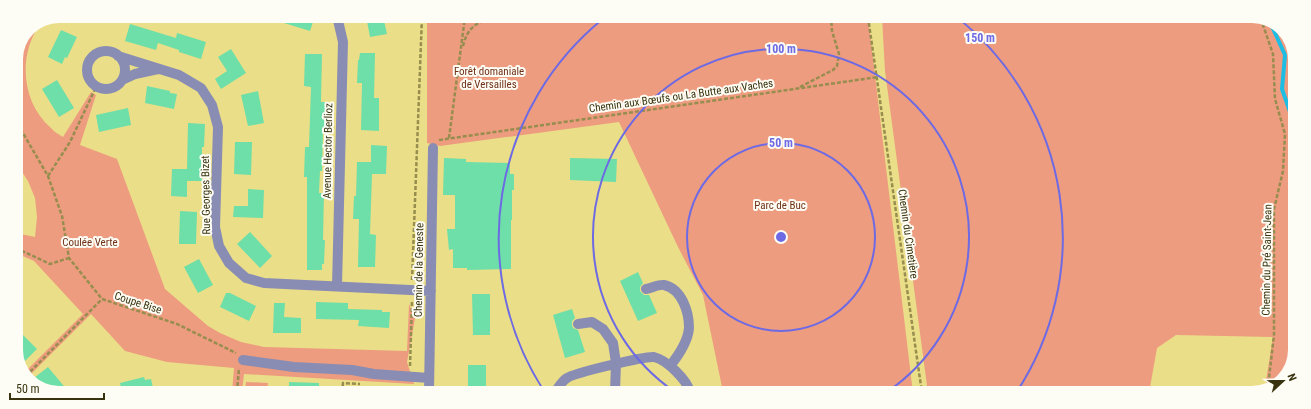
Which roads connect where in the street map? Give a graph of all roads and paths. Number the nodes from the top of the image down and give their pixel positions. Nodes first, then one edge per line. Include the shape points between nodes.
1 (339, 23) edge
2 (422, 23) edge
3 (464, 23) edge
4 (478, 23) edge
5 (831, 23) edge
6 (869, 23) edge
7 (1262, 24) edge
8 (118, 56) junction
9 (460, 56) junction
10 (158, 69) junction
11 (878, 77) junction
12 (122, 80) junction
13 (96, 87) junction
14 (798, 88) junction
15 (23, 133) edge
16 (449, 138) junction
17 (433, 148) joint
18 (48, 176) junction
19 (23, 251) edge
20 (69, 258) junction
21 (338, 286) junction
22 (412, 289) junction
23 (646, 289) dead end
24 (431, 291) junction
25 (102, 299) junction
26 (578, 324) dead end
27 (243, 360) junction
28 (1271, 361) edge
29 (616, 363) junction
30 (670, 366) junction
31 (30, 372) edge
32 (410, 377) junction
33 (429, 378) junction
34 (237, 386) edge
35 (429, 386) edge
36 (560, 386) edge
37 (616, 386) edge
38 (688, 386) edge
39 (921, 386) edge

1 - 21 street, Avenue Hector Berlioz via 343,42
2 - 22 path
3 - 9 path
4 - 9 path via 472,27 464,41
5 - 14 path via 839,54 837,66
6 - 11 path
7 - 28 path, Chemin du Pré Saint-Jean via 1273,54 1275,99 1285,134 1283,172 1274,209 1274,335
8 - 10 street, Rue Georges Bizet
8 - 12 street via 125,70
8 - 13 street, Rue Georges Bizet via 107,51 95,54 91,58 86,70 87,76
9 - 16 path
10 - 12 street, Rue Georges Bizet
10 - 21 street, Rue Georges Bizet via 179,75 201,88 212,105 218,127 215,227 219,246 229,263 246,278 264,284
11 - 14 path, Chemin aux Bœufs ou La Butte aux Vaches
11 - 39 path, Chemin du Cimetière
12 - 13 street, Rue Georges Bizet via 112,88
13 - 18 path via 70,142
14 - 16 path, Chemin aux Bœufs ou La Butte aux Vaches
15 - 18 path, Coupe Bise
16 - 17 path, Chemin aux Bœufs ou La Butte aux Vaches via 433,141
17 - 24 street, Chemin de la Geneste
18 - 20 path, Coupe Bise via 62,216
19 - 20 path via 50,264
20 - 25 path, Coupe Bise
21 - 22 street, Rue Georges Bizet
22 - 24 street, Rue Georges Bizet
22 - 32 path
23 - 30 street via 663,285 675,290 686,307 689,328 682,351
24 - 33 street, Chemin de la Geneste
25 - 27 path, Coupe Bise via 177,324 237,353
25 - 31 path
26 - 29 street via 592,322 603,329 613,343
27 - 32 street
27 - 34 path via 239,364
29 - 30 street via 653,357
29 - 36 street via 567,378
29 - 37 street
30 - 38 street
32 - 33 street
33 - 35 street, Chemin de la Geneste

